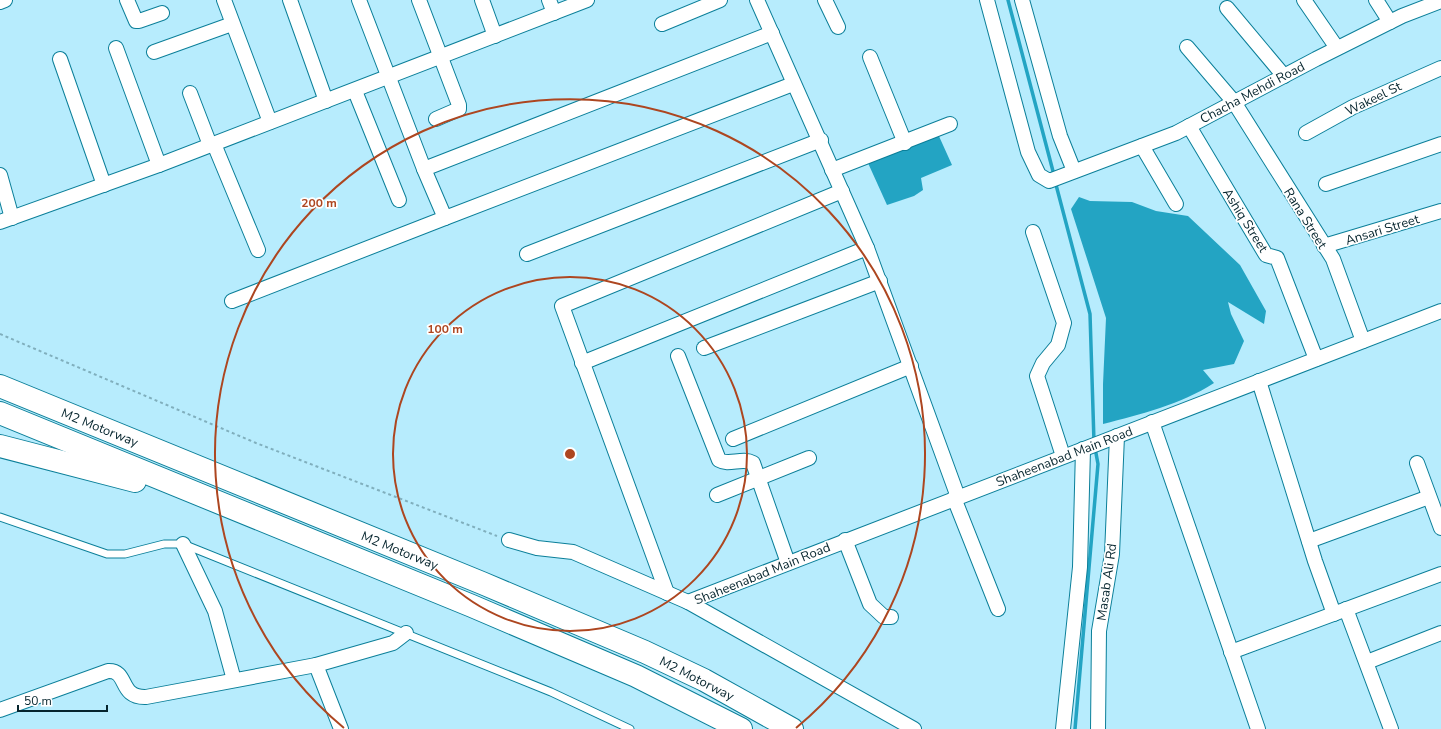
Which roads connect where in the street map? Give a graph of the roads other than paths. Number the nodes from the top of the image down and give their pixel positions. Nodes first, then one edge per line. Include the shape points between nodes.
1 (5, 0) edge
2 (127, 0) edge
3 (224, 0) edge
4 (290, 0) edge
5 (359, 0) edge
6 (419, 0) edge
7 (482, 0) edge
8 (587, 0) edge
9 (720, 0) edge
10 (757, 0) edge
11 (825, 0) edge
12 (987, 0) edge
13 (1022, 0) edge
14 (1304, 0) edge
15 (1376, 0) edge
16 (0, 2) edge
17 (1440, 3) edge
18 (551, 6) edge
19 (1227, 8) dead end
20 (162, 13) dead end
21 (1390, 22) junction
22 (232, 24) junction
23 (662, 24) dead end
24 (838, 27) dead end
25 (772, 33) junction
26 (495, 36) junction
27 (1187, 47) dead end
28 (116, 48) dead end
29 (1338, 48) junction
30 (154, 52) dead end
31 (441, 57) junction
32 (870, 57) dead end
33 (60, 59) dead end
34 (1441, 68) edge
35 (1284, 76) junction
36 (388, 78) junction
37 (793, 84) junction
38 (355, 91) junction
39 (190, 93) dead end
40 (326, 101) junction
41 (1234, 102) junction
42 (436, 120) dead end
43 (270, 122) junction
44 (950, 124) dead end
45 (1188, 126) junction
46 (1306, 133) dead end
47 (821, 140) junction
48 (904, 143) junction
49 (212, 144) junction
50 (1441, 144) edge
51 (1142, 146) junction
52 (159, 165) junction
53 (424, 169) junction
54 (832, 170) junction
55 (1074, 171) junction
56 (0, 175) edge
57 (1326, 184) dead end
58 (104, 185) junction
59 (842, 191) junction
60 (399, 200) dead end
61 (1176, 204) dead end
62 (1441, 211) edge
63 (445, 218) junction
64 (6, 220) edge
65 (1033, 232) dead end
66 (1324, 246) junction
67 (867, 248) junction
68 (258, 250) dead end
69 (527, 254) dead end
70 (880, 281) junction
71 (232, 301) dead end
72 (1441, 311) edge
73 (1363, 341) junction
74 (704, 348) dead end
75 (678, 356) dead end
76 (1316, 359) junction
77 (582, 363) junction
78 (911, 366) junction
79 (1259, 381) junction
80 (0, 386) edge
81 (0, 413) edge
82 (1152, 422) junction
83 (1117, 436) junction
84 (733, 439) dead end
85 (0, 446) edge
86 (1083, 449) junction
87 (1063, 456) junction
88 (809, 458) dead end
89 (1417, 463) dead end
90 (759, 478) junction
91 (717, 495) dead end
92 (956, 497) junction
93 (1429, 497) junction
94 (227, 506) junction
95 (0, 517) edge
96 (1441, 528) edge
97 (509, 540) road end
98 (845, 540) junction
99 (1309, 540) junction
100 (184, 544) junction
101 (788, 563) junction
102 (1441, 574) edge
103 (666, 592) junction
104 (688, 602) junction
105 (472, 606) junction
106 (998, 609) dead end
107 (1340, 611) junction
108 (891, 617) dead end
109 (406, 633) junction
110 (1441, 633) edge
111 (1232, 652) junction
112 (1366, 662) junction
113 (316, 665) junction
114 (234, 680) junction
115 (0, 710) edge
116 (759, 711) junction
117 (341, 729) edge
118 (630, 729) edge
119 (714, 729) edge
120 (741, 729) edge
121 (792, 729) edge
122 (798, 729) edge
123 (914, 729) edge
124 (1063, 729) edge
125 (1098, 729) edge
126 (1258, 729) edge
127 (1391, 729) edge

1 - 16 street
2 - 20 street via 136,21
3 - 22 street
4 - 40 street
5 - 36 street
6 - 31 street
7 - 26 street
8 - 18 street
9 - 23 street
10 - 25 street
11 - 24 street
12 - 55 street, Chacha Mehdi Road via 1028,152 1039,175 1055,179
13 - 55 street via 1060,136
14 - 29 street
15 - 21 street
17 - 21 street, Chacha Mehdi Road
18 - 26 street
19 - 35 street
21 - 29 street, Chacha Mehdi Road
22 - 30 street
22 - 43 street
25 - 37 street
25 - 53 street
26 - 31 street
27 - 41 street, Rana Street
28 - 52 street
29 - 35 street, Chacha Mehdi Road
31 - 36 street
31 - 42 street via 459,109
32 - 48 street
33 - 58 street
34 - 46 street, Wakeel St via 1353,107
35 - 41 street, Chacha Mehdi Road
36 - 38 street
36 - 53 street
37 - 47 street
37 - 63 street
38 - 40 street
38 - 60 street
39 - 49 street
40 - 43 street
41 - 45 street, Chacha Mehdi Road
41 - 66 street, Rana Street
43 - 49 street
44 - 48 street
45 - 51 street, Chacha Mehdi Road
45 - 76 street, Ashiq Street via 1266,255 1277,258
47 - 54 street
47 - 69 street
48 - 54 street
49 - 52 street
49 - 68 street
50 - 57 street
51 - 55 street, Chacha Mehdi Road
51 - 61 street
52 - 58 street
53 - 63 street
54 - 59 street
56 - 64 street
58 - 64 street
59 - 67 street
59 - 77 street via 562,306
62 - 66 street, Ansari Street
63 - 71 street
65 - 87 street via 1064,323 1058,345 1037,376
66 - 73 street, Rana Street via 1332,259
67 - 70 street
67 - 77 street
70 - 74 street
70 - 78 street
72 - 73 street, Shaheenabad Main Road
73 - 76 street, Shaheenabad Main Road
75 - 90 street via 719,460 748,461 753,464
76 - 79 street, Shaheenabad Main Road
77 - 103 street
78 - 84 street
78 - 92 street
79 - 82 street, Shaheenabad Main Road
79 - 99 street
80 - 116 highway, M2 Motorway via 645,652 704,680
81 - 94 highway, M2 Motorway
82 - 83 street, Shaheenabad Main Road
82 - 111 street
83 - 86 street, Shaheenabad Main Road
83 - 125 street, Masab Ali Rd via 1112,554 1099,631
85 - 94 highway
86 - 87 street, Shaheenabad Main Road
86 - 124 street via 1080,567
87 - 92 street, Shaheenabad Main Road
88 - 90 street
89 - 93 street
90 - 91 street
90 - 101 street
92 - 98 street, Shaheenabad Main Road
92 - 106 street
93 - 96 street
93 - 99 street
94 - 105 highway, M2 Motorway
95 - 100 lane via 107,554 125,554 164,544
97 - 103 street via 537,548 573,552
98 - 101 street, Shaheenabad Main Road
98 - 108 street via 870,604 884,617
99 - 107 street
100 - 109 lane
100 - 114 street via 215,611
101 - 104 street, Shaheenabad Main Road
102 - 107 street
103 - 104 street
104 - 123 street
105 - 119 highway via 633,685
105 - 120 highway, M2 Motorway via 636,676
107 - 111 street
107 - 112 street
109 - 113 street via 393,643
109 - 118 lane via 551,692
110 - 112 street
111 - 126 street
112 - 127 street
113 - 114 street
113 - 117 street
114 - 115 street via 137,697 130,694 119,674 108,671
116 - 121 highway, M2 Motorway
116 - 122 highway

